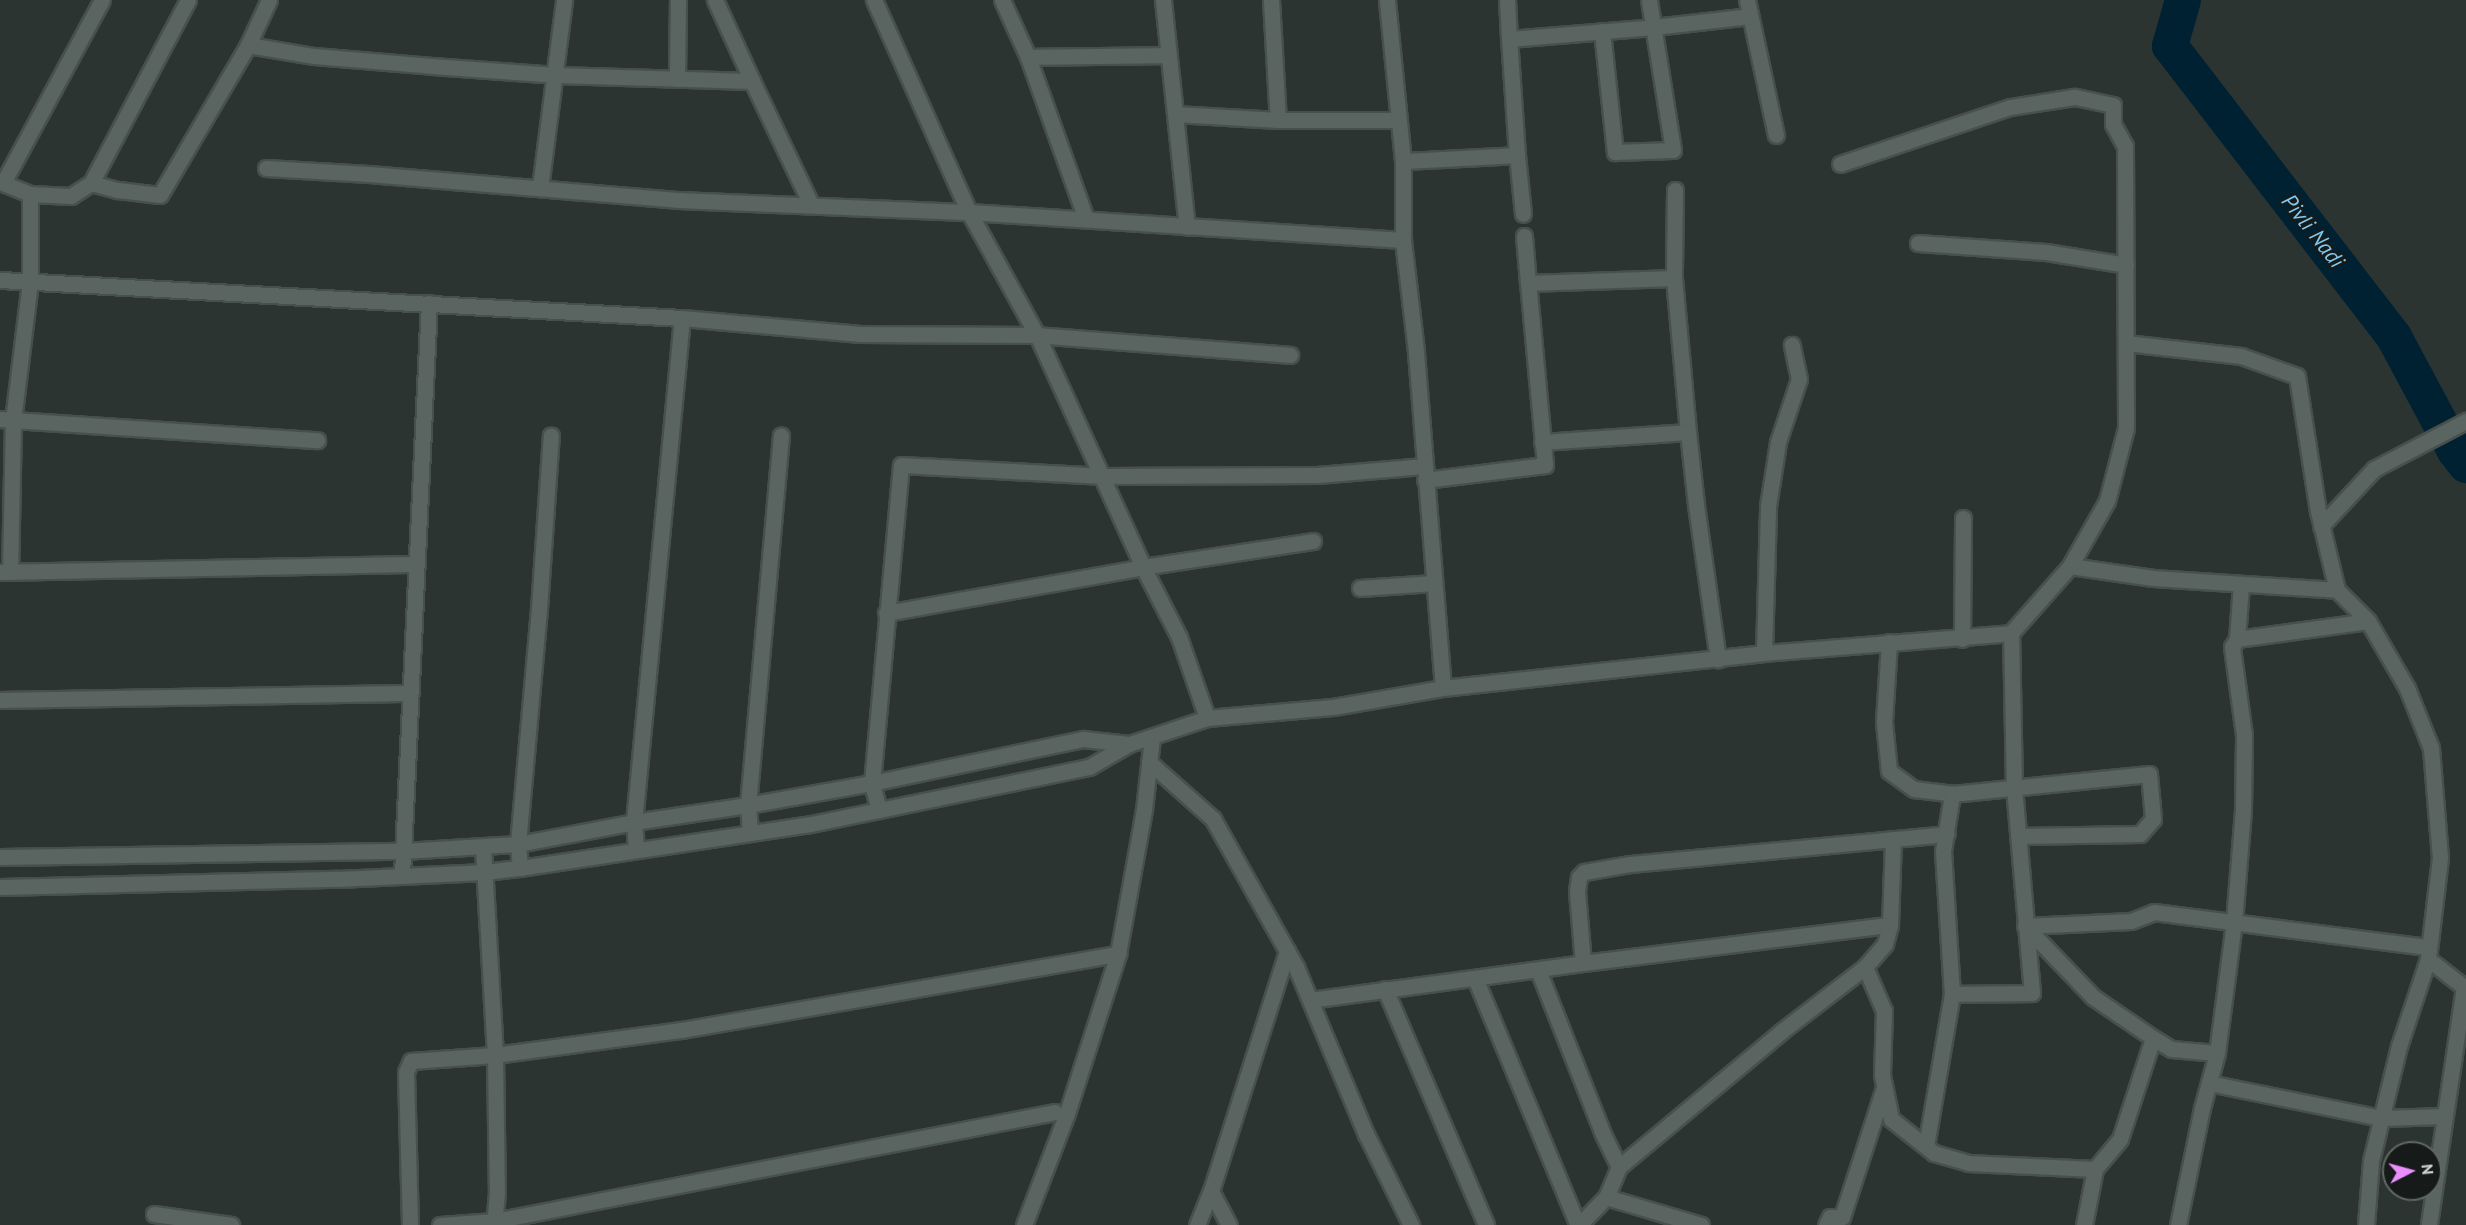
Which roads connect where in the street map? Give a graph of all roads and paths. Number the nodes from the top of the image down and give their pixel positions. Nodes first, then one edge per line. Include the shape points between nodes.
1 (102, 0) edge
2 (188, 0) edge
3 (269, 0) edge
4 (564, 0) edge
5 (678, 0) edge
6 (715, 0) edge
7 (874, 0) edge
8 (1002, 0) edge
9 (1163, 0) edge
10 (1271, 0) edge
11 (1387, 0) edge
12 (1507, 0) edge
13 (1649, 0) edge
14 (1747, 0) edge
15 (1750, 16) junction
16 (1654, 27) junction
17 (1602, 32) junction
18 (1509, 39) junction
19 (248, 45) junction
20 (1168, 56) junction
21 (1028, 57) junction
22 (557, 75) junction
23 (677, 79) junction
24 (752, 81) junction
25 (1175, 114) junction
26 (1278, 120) junction
27 (1397, 120) junction
28 (1776, 135) dead end
29 (1517, 155) junction
30 (1403, 160) junction
31 (1840, 164) dead end
32 (266, 168) dead end
33 (92, 183) junction
34 (540, 188) junction
35 (1675, 190) dead end
36 (30, 194) junction
37 (811, 204) junction
38 (969, 212) junction
39 (1523, 214) dead end
40 (1086, 219) junction
41 (1187, 227) junction
42 (1524, 236) dead end
43 (1403, 240) junction
44 (1918, 243) dead end
45 (2126, 265) junction
46 (1674, 278) junction
47 (0, 280) edge
48 (30, 282) junction
49 (1528, 283) junction
50 (429, 303) junction
51 (682, 318) junction
52 (1037, 334) junction
53 (2126, 343) junction
54 (1792, 345) dead end
55 (1290, 355) dead end
56 (6, 419) edge
57 (2466, 421) edge
58 (1688, 432) junction
59 (551, 435) dead end
60 (781, 435) dead end
61 (317, 440) dead end
62 (1542, 442) junction
63 (1425, 473) junction
64 (1104, 476) junction
65 (1963, 518) dead end
66 (2321, 526) junction
67 (1312, 541) dead end
68 (416, 564) junction
69 (2070, 566) junction
70 (1143, 567) junction
71 (5, 572) edge
72 (1434, 583) junction
73 (2241, 584) junction
74 (1360, 588) dead end
75 (2337, 590) junction
76 (886, 614) junction
77 (2368, 621) junction
78 (2011, 633) junction
79 (1962, 639) junction
80 (2237, 639) junction
81 (1889, 642) junction
82 (1764, 653) junction
83 (1718, 659) junction
84 (1443, 688) junction
85 (410, 693) junction
86 (0, 700) edge
87 (1207, 718) junction
88 (1152, 738) junction
89 (1129, 744) junction
90 (1149, 762) junction
91 (872, 783) junction
92 (2014, 787) junction
93 (1952, 794) junction
94 (748, 806) junction
95 (879, 810) junction
96 (634, 822) junction
97 (750, 833) junction
98 (1947, 834) junction
99 (2018, 836) junction
100 (1893, 839) junction
101 (518, 844) junction
102 (483, 847) junction
103 (636, 850) junction
104 (403, 851) junction
105 (0, 857) edge
106 (520, 868) junction
107 (485, 872) junction
108 (402, 875) junction
109 (0, 887) edge
110 (2234, 922) junction
111 (1890, 925) junction
112 (2025, 926) junction
113 (1287, 951) junction
114 (2429, 953) junction
115 (1118, 954) junction
116 (1583, 963) junction
117 (1865, 967) junction
118 (1538, 970) junction
119 (1475, 978) junction
120 (1385, 989) junction
121 (1952, 994) junction
122 (1310, 1000) junction
123 (2153, 1038) junction
124 (2217, 1053) junction
125 (495, 1055) junction
126 (2209, 1083) junction
127 (1884, 1088) junction
128 (1054, 1112) dead end
129 (2445, 1116) junction
130 (2381, 1118) junction
131 (1926, 1146) junction
132 (1619, 1167) junction
133 (2095, 1169) junction
134 (1211, 1191) junction
135 (1606, 1197) junction
136 (154, 1214) dead end
137 (176, 1221) edge
138 (494, 1223) edge
139 (231, 1225) edge
140 (411, 1225) edge
141 (440, 1225) edge
142 (1024, 1225) edge
143 (1197, 1225) edge
144 (1229, 1225) edge
145 (1411, 1225) edge
146 (1486, 1225) edge
147 (1578, 1225) edge
148 (1701, 1225) edge
149 (1826, 1225) edge
150 (2084, 1225) edge
151 (2180, 1225) edge
152 (2366, 1225) edge
153 (2429, 1225) edge

1 - 36 street via 3,183
2 - 33 street
3 - 19 street
4 - 22 street
5 - 23 street
6 - 24 street
7 - 38 street
8 - 21 street
9 - 20 street
10 - 26 street
11 - 27 street
12 - 18 street
13 - 16 street
14 - 15 street
15 - 16 street
15 - 28 street
16 - 17 street
16 - 17 street via 1673,150 1615,152
17 - 18 street
18 - 29 street
19 - 22 street via 314,56
19 - 33 street via 160,195
20 - 21 street
20 - 25 street
21 - 40 street
22 - 23 street
22 - 34 street
23 - 24 street
24 - 37 street
25 - 26 street
25 - 41 street
26 - 27 street
27 - 30 street
29 - 30 street
29 - 39 street
30 - 43 street
31 - 45 street via 2010,107 2074,97 2113,105 2113,124 2125,146
32 - 34 street
33 - 36 street via 71,196
34 - 37 street via 680,200
35 - 46 street
36 - 48 street
37 - 38 street
38 - 40 street
38 - 52 street
40 - 41 street
41 - 43 street
42 - 49 street
43 - 63 street
44 - 45 street via 2046,252
45 - 53 street
46 - 49 street
46 - 58 street
47 - 48 street
48 - 50 street
48 - 56 street
49 - 62 street
50 - 51 street
50 - 68 street
51 - 52 street via 860,334
51 - 96 street
52 - 55 street
52 - 64 street
53 - 66 street via 2241,356 2297,376
53 - 69 street via 2124,438 2107,501
54 - 82 street via 1799,379 1778,442 1768,506
56 - 61 street
56 - 71 street
57 - 66 street via 2374,469
58 - 62 street
58 - 83 street
59 - 101 street
60 - 94 street
62 - 63 street via 1545,465
63 - 64 street
63 - 72 street
64 - 70 street
64 - 76 street via 901,465
65 - 79 street
66 - 75 street
67 - 70 street
68 - 71 street
68 - 85 street
69 - 73 street via 2153,578
69 - 78 street
70 - 76 street
70 - 87 street via 1179,637
72 - 74 street
72 - 84 street
73 - 75 street
73 - 80 street
75 - 77 street
76 - 91 street
77 - 80 street
77 - 114 street via 2407,688 2431,748 2440,858
78 - 79 street
78 - 92 street
79 - 81 street
80 - 110 street via 2232,647 2244,735 2244,767
81 - 82 street
81 - 93 street via 1884,723 1889,771 1914,789
82 - 83 street
83 - 84 street
84 - 87 street via 1333,707
85 - 86 street
85 - 104 street
87 - 88 street
88 - 89 street
88 - 90 street
89 - 91 street via 1083,739
89 - 95 street via 1089,767
90 - 113 street via 1213,819
90 - 115 street
91 - 94 street
91 - 95 street
92 - 93 street
92 - 99 street
92 - 99 street via 2148,774 2153,819 2140,834
93 - 98 street
94 - 96 street
94 - 97 street
95 - 97 street
96 - 101 street
96 - 103 street
97 - 103 street
98 - 100 street
98 - 121 street via 1943,851
99 - 112 street
100 - 111 street
100 - 116 street via 1630,864 1584,872 1577,891
101 - 102 street
101 - 106 street
102 - 104 street
102 - 107 street
103 - 106 street
104 - 105 street
104 - 108 street
106 - 107 street
107 - 108 street
107 - 125 street
108 - 109 street
110 - 112 street via 2154,912 2131,921
110 - 114 street
110 - 124 street
111 - 116 street
111 - 117 street via 1885,944
112 - 121 street via 2032,993
112 - 123 street via 2093,997
113 - 122 street
113 - 134 street
114 - 129 street via 2464,987
114 - 130 street
115 - 125 street via 681,1030
115 - 142 street via 1067,1113
116 - 118 street
117 - 127 street via 1884,1011
117 - 132 street
118 - 119 street
118 - 132 street via 1602,1134
119 - 120 street
119 - 147 street
120 - 122 street
120 - 146 street
121 - 131 street
122 - 145 street via 1366,1134
123 - 124 street via 2171,1049
123 - 133 street via 2120,1139
124 - 126 street
125 - 138 street
125 - 140 street via 411,1061 406,1072
126 - 130 street
126 - 151 street
127 - 131 street via 1890,1119
127 - 149 street via 1842,1217 1830,1217
128 - 138 street
129 - 130 street
129 - 153 street
130 - 152 street via 2371,1161
131 - 133 street via 1934,1153 1968,1163
132 - 135 street
133 - 150 street
134 - 143 street
134 - 144 street
135 - 147 street
135 - 148 street
136 - 137 street
137 - 139 street
138 - 141 street

